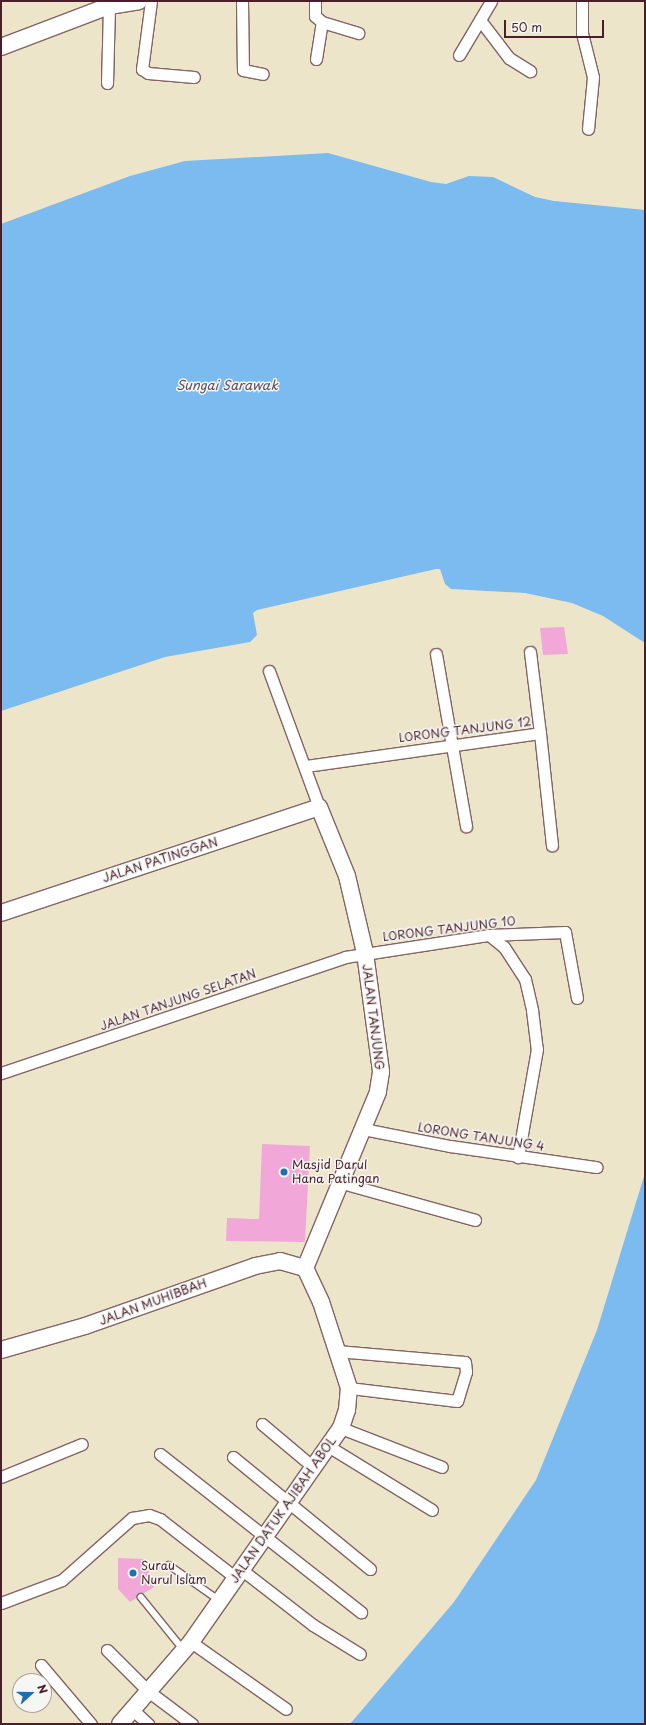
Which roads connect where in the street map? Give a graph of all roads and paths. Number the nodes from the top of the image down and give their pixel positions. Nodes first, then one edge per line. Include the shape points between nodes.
1 (139, 1) edge
2 (151, 1) edge
3 (242, 1) edge
4 (315, 1) edge
5 (491, 1) edge
6 (582, 1) edge
7 (109, 6) junction
8 (480, 20) junction
9 (322, 22) junction
10 (358, 33) dead end
11 (1, 47) edge
12 (458, 55) dead end
13 (316, 59) dead end
14 (530, 71) dead end
15 (263, 74) dead end
16 (194, 76) dead end
17 (107, 83) dead end
18 (588, 129) dead end
19 (530, 652) dead end
20 (436, 654) dead end
21 (269, 671) dead end
22 (540, 733) junction
23 (453, 744) junction
24 (306, 766) junction
25 (319, 807) junction
26 (466, 826) dead end
27 (552, 845) dead end
28 (1, 913) edge
29 (489, 935) junction
30 (365, 953) junction
31 (577, 998) dead end
32 (1, 1073) edge
33 (363, 1129) junction
34 (518, 1157) junction
35 (596, 1167) dead end
36 (342, 1183) junction
37 (475, 1220) dead end
38 (305, 1268) junction
39 (1, 1350) edge
40 (337, 1351) junction
41 (349, 1388) junction
42 (262, 1424) dead end
43 (341, 1428) junction
44 (82, 1444) dead end
45 (328, 1446) junction
46 (160, 1454) dead end
47 (234, 1457) dead end
48 (442, 1467) dead end
49 (313, 1468) junction
50 (1, 1477) edge
51 (288, 1503) junction
52 (432, 1510) dead end
53 (265, 1535) junction
54 (169, 1565) dead end
55 (370, 1569) dead end
56 (239, 1574) junction
57 (141, 1597) dead end
58 (220, 1601) junction
59 (1, 1603) edge
60 (361, 1612) dead end
61 (187, 1646) junction
62 (107, 1650) dead end
63 (360, 1654) dead end
64 (41, 1665) dead end
65 (148, 1691) junction
66 (286, 1709) dead end
67 (133, 1710) junction
68 (91, 1724) edge
69 (120, 1724) edge
70 (148, 1724) edge
71 (192, 1724) edge

1 - 7 main road
2 - 16 street via 142,69 148,73
3 - 15 street via 244,70
4 - 9 street via 315,16
5 - 8 street
6 - 18 street via 582,33 593,77
7 - 11 main road
7 - 17 street
8 - 12 street
8 - 14 street via 509,58
9 - 10 street
9 - 13 street
19 - 22 street
20 - 23 street
21 - 24 street
22 - 23 street, LORONG TANJUNG 12
22 - 27 street, LORONG TANJUNG 12
23 - 24 street, LORONG TANJUNG 12
23 - 26 street
24 - 25 street
25 - 28 main road, JALAN PATINGGAN
25 - 30 main road, JALAN TANJUNG via 347,876
29 - 30 street, LORONG TANJUNG 10
29 - 31 street, LORONG TANJUNG 10 via 566,932
29 - 34 street via 504,947 522,974 532,1010 537,1049
30 - 32 street, JALAN TANJUNG SELATAN
30 - 33 main road, JALAN TANJUNG via 381,1072 378,1092
33 - 34 street, LORONG TANJUNG 4
33 - 36 main road, JALAN TANJUNG
34 - 35 street, LORONG TANJUNG 4
36 - 37 street
36 - 38 main road, JALAN TANJUNG
38 - 39 main road, JALAN MUHIBBAH via 280,1261 255,1266 85,1326
38 - 40 main road, JALAN DATUK AJIBAH ABOL
40 - 41 main road, JALAN DATUK AJIBAH ABOL
40 - 41 street via 465,1362 466,1372 457,1401
41 - 43 main road, JALAN DATUK AJIBAH ABOL via 347,1410
42 - 49 street
43 - 45 main road, JALAN DATUK AJIBAH ABOL
43 - 48 street
44 - 50 street
45 - 49 main road, JALAN DATUK AJIBAH ABOL
45 - 52 street
46 - 53 street
47 - 51 street
49 - 51 main road, JALAN DATUK AJIBAH ABOL
51 - 53 main road, JALAN DATUK AJIBAH ABOL
51 - 55 street
53 - 56 main road, JALAN DATUK AJIBAH ABOL
53 - 60 street
54 - 58 lane
56 - 58 main road, JALAN DATUK AJIBAH ABOL
56 - 59 street via 160,1519 149,1515 132,1518 62,1580
56 - 63 street
57 - 61 lane
58 - 61 main road, JALAN DATUK AJIBAH ABOL
61 - 65 main road, JALAN DATUK AJIBAH ABOL
61 - 66 street
62 - 65 street
64 - 68 street
65 - 67 main road, JALAN DATUK AJIBAH ABOL
65 - 71 street
67 - 69 main road, JALAN DATUK AJIBAH ABOL
67 - 70 street

